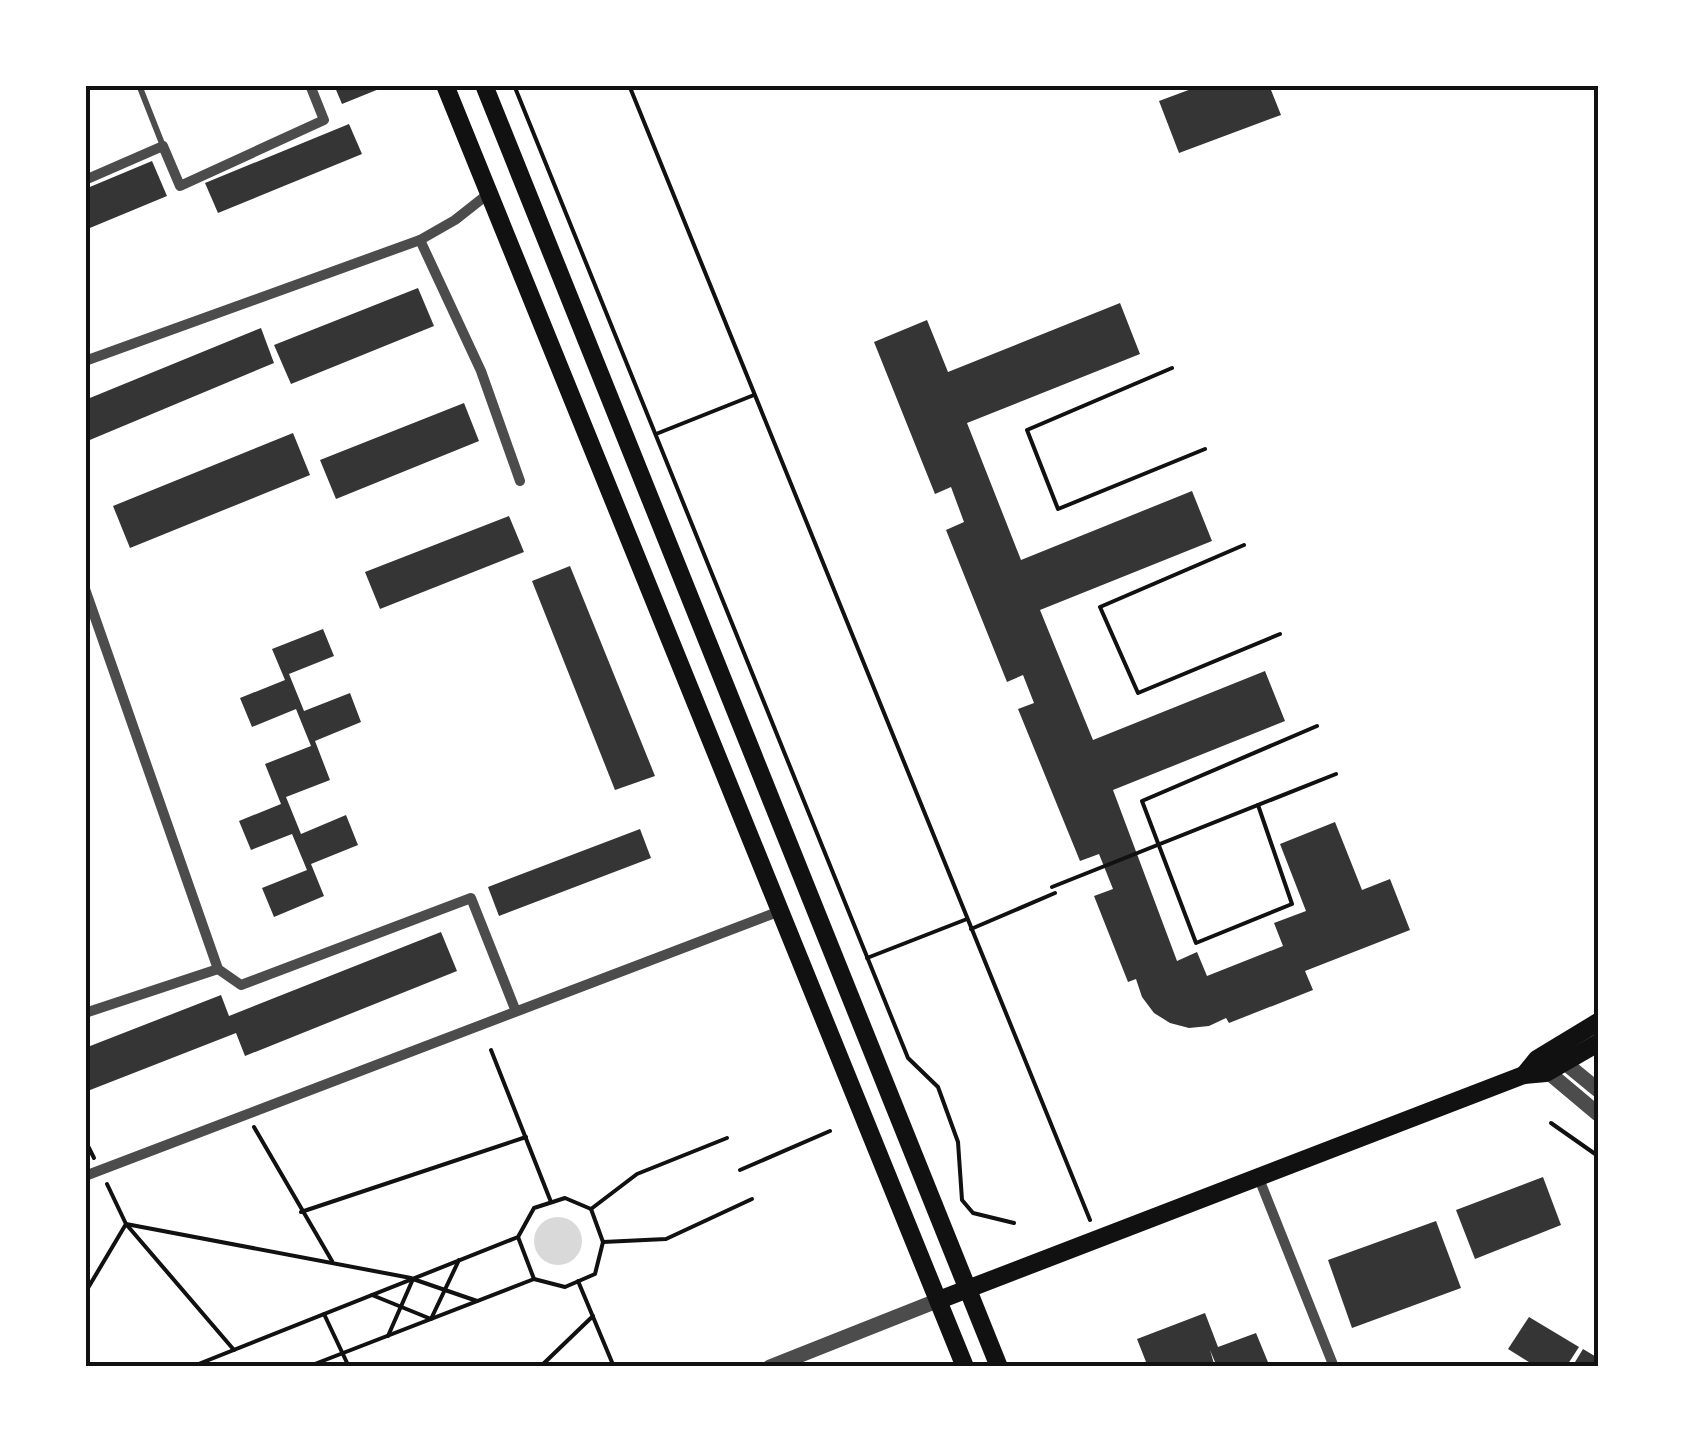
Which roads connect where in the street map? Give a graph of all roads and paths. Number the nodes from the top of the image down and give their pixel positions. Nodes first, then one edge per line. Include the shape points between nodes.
1 (139, 85) edge
2 (310, 85) edge
3 (444, 85) edge
4 (484, 85) edge
5 (514, 85) edge
6 (629, 85) edge
7 (163, 146) junction
8 (85, 180) edge
9 (488, 194) junction
10 (420, 240) junction
11 (85, 361) edge
12 (1172, 368) dead end
13 (754, 395) junction
14 (656, 434) junction
15 (1205, 449) dead end
16 (520, 480) dead end
17 (1244, 546) dead end
18 (85, 589) edge
19 (1280, 634) dead end
20 (1317, 726) dead end
21 (1336, 774) dead end
22 (1258, 806) junction
23 (1159, 844) junction
24 (1052, 886) dead end
25 (1055, 893) dead end
26 (780, 910) junction
27 (967, 919) junction
28 (972, 930) junction
29 (867, 958) junction
30 (218, 969) junction
31 (515, 1010) junction
32 (85, 1013) edge
33 (1598, 1022) edge
34 (1598, 1044) edge
35 (491, 1050) dead end
36 (1550, 1061) junction
37 (1598, 1090) edge
38 (246, 1114) junction
39 (1598, 1114) edge
40 (1550, 1123) dead end
41 (830, 1131) dead end
42 (526, 1138) junction
43 (727, 1138) dead end
44 (85, 1140) edge
45 (1598, 1156) edge
46 (100, 1170) junction
47 (740, 1170) dead end
48 (85, 1176) edge
49 (1258, 1176) junction
50 (752, 1199) dead end
51 (551, 1202) junction
52 (591, 1209) junction
53 (301, 1212) junction
54 (1014, 1222) dead end
55 (126, 1224) junction
56 (518, 1237) junction
57 (1097, 1238) junction
58 (603, 1242) junction
59 (459, 1260) junction
60 (333, 1264) junction
61 (413, 1278) junction
62 (534, 1279) junction
63 (578, 1281) junction
64 (446, 1288) junction
65 (968, 1288) junction
66 (85, 1293) edge
67 (372, 1295) junction
68 (939, 1300) junction
69 (476, 1302) junction
70 (400, 1306) junction
71 (324, 1314) junction
72 (593, 1316) junction
73 (431, 1319) junction
74 (388, 1336) junction
75 (234, 1350) junction
76 (342, 1354) junction
77 (191, 1367) edge
78 (307, 1367) edge
79 (349, 1367) edge
80 (540, 1367) edge
81 (614, 1367) edge
82 (770, 1367) edge
83 (965, 1367) edge
84 (999, 1367) edge
85 (1334, 1367) edge

1 - 7 lane
2 - 7 street via 324,120 180,186
3 - 9 main road
4 - 65 main road
5 - 14 path
6 - 13 path
7 - 8 street
9 - 10 street
9 - 26 main road
10 - 11 street
10 - 16 street via 481,370
12 - 15 path via 1027,430 1058,509
13 - 14 path
13 - 27 path
14 - 29 path
17 - 19 path via 1100,607 1138,693
18 - 30 street
20 - 23 path via 1142,801
21 - 22 path
22 - 23 path
22 - 23 path via 1292,904 1196,943
23 - 24 path
25 - 28 path
26 - 31 street
26 - 68 main road
27 - 28 path
27 - 29 path
28 - 57 path
29 - 54 path via 908,1058 938,1087 958,1142 962,1200 973,1213
30 - 31 street via 241,984 470,898
30 - 32 street
31 - 38 street
33 - 36 main road
34 - 36 main road
35 - 42 path
36 - 37 street
36 - 39 street
36 - 49 main road
38 - 46 street
38 - 53 path
40 - 45 path
41 - 47 path
42 - 51 path
42 - 53 path
43 - 52 path via 637,1174
44 - 46 path
46 - 48 street
46 - 55 path
49 - 57 main road
49 - 85 street
50 - 58 path via 666,1239
51 - 52 path via 565,1198
51 - 56 path via 534,1208
52 - 58 path
53 - 60 path
55 - 60 path
55 - 66 path
55 - 75 path
56 - 59 path
56 - 62 path
57 - 65 main road
58 - 63 path via 595,1274
59 - 61 path
59 - 64 path
60 - 61 path
61 - 64 path
61 - 67 path
61 - 70 path
62 - 63 path via 565,1287
62 - 69 path
63 - 72 path
64 - 69 path
64 - 73 path
65 - 68 main road
65 - 84 main road
67 - 70 path
67 - 71 path
68 - 82 street
68 - 83 main road
69 - 73 path
70 - 73 path
70 - 74 path
71 - 75 path
71 - 76 path
72 - 80 path
72 - 81 path
73 - 74 path
74 - 76 path
75 - 77 path
76 - 78 path
76 - 79 path

